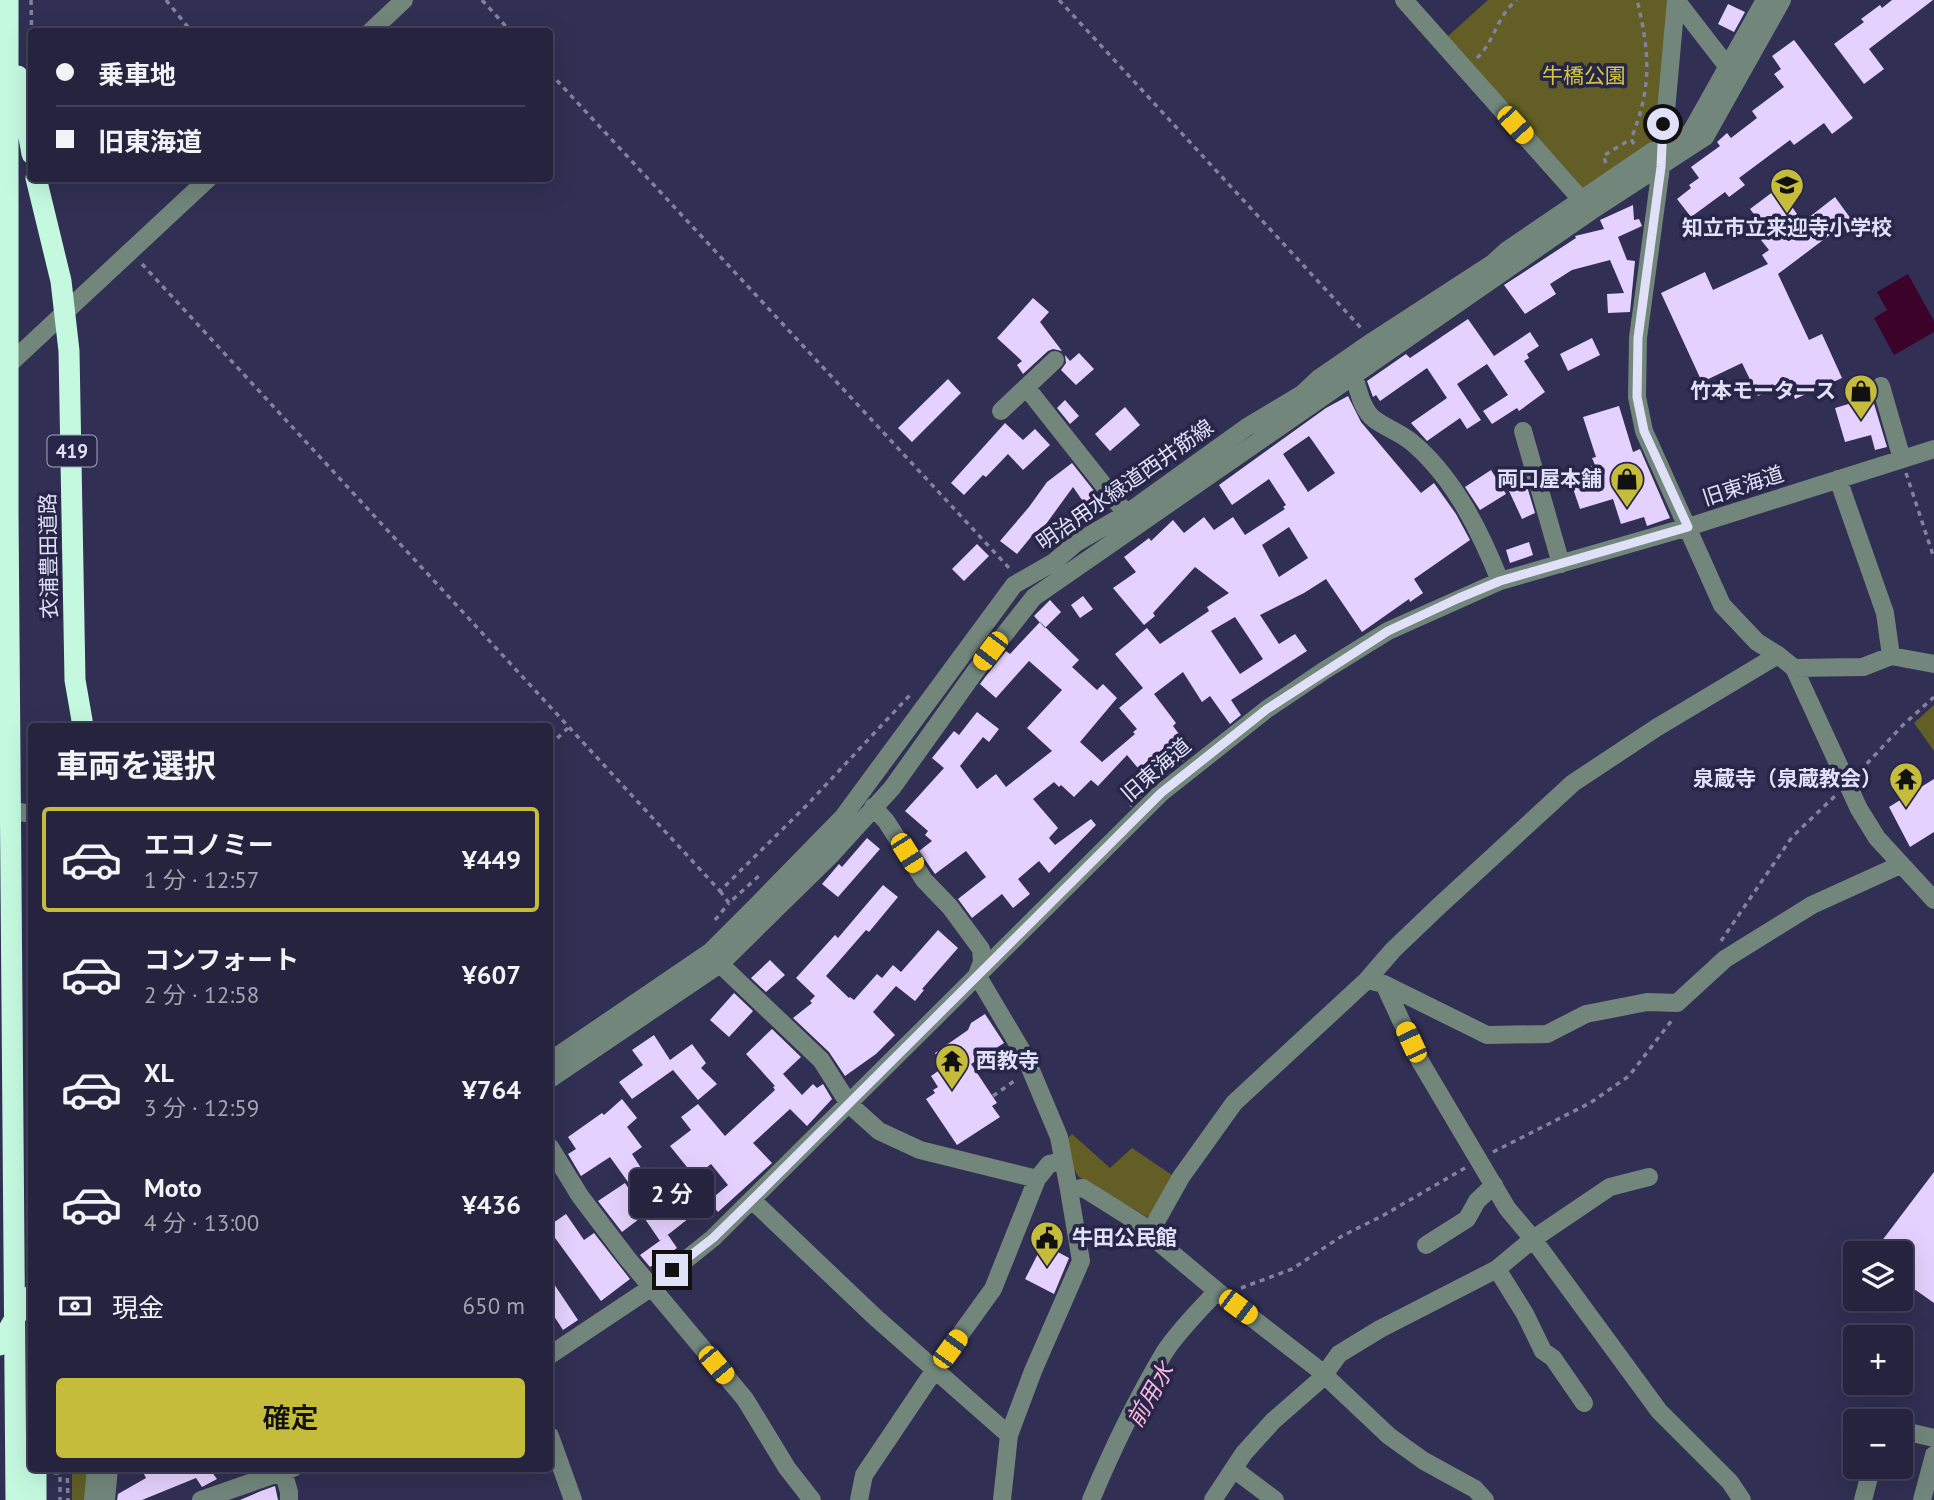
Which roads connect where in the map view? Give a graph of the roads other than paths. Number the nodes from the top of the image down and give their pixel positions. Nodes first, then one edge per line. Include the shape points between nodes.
1 (404, 0) edge
2 (1404, 0) edge
3 (1676, 0) edge
4 (1765, 0) edge
5 (1782, 0) edge
6 (8, 8) edge
7 (374, 28) edge
8 (1732, 73) junction
9 (28, 130) edge
10 (1661, 149) junction
11 (1661, 167) junction
12 (37, 182) edge
13 (205, 182) edge
14 (1586, 205) junction
15 (1055, 360) dead end
16 (0, 372) edge
17 (1353, 376) junction
18 (1881, 386) dead end
19 (1026, 387) junction
20 (1001, 411) dead end
21 (1523, 431) dead end
22 (1934, 449) edge
23 (1902, 459) junction
24 (1838, 479) junction
25 (1131, 520) junction
26 (1688, 527) junction
27 (1561, 564) junction
28 (1016, 575) junction
29 (1500, 581) junction
30 (1034, 597) junction
31 (1778, 655) junction
32 (1891, 656) junction
33 (1934, 664) edge
34 (1794, 668) junction
35 (82, 723) edge
36 (873, 807) junction
37 (0, 809) edge
38 (28, 813) edge
39 (1900, 865) junction
40 (28, 895) edge
41 (1934, 900) edge
42 (0, 914) edge
43 (720, 964) junction
44 (977, 975) junction
45 (1375, 982) junction
46 (553, 1060) edge
47 (553, 1077) edge
48 (849, 1104) junction
49 (553, 1152) edge
50 (1062, 1161) junction
51 (1649, 1177) dead end
52 (1037, 1179) junction
53 (1494, 1185) junction
54 (1069, 1190) junction
55 (752, 1200) junction
56 (1149, 1234) junction
57 (1533, 1239) junction
58 (1426, 1245) dead end
59 (1497, 1269) junction
60 (652, 1287) junction
61 (1217, 1291) junction
62 (28, 1300) edge
63 (0, 1345) edge
64 (553, 1353) edge
65 (936, 1368) junction
66 (1324, 1375) junction
67 (1584, 1403) dead end
68 (28, 1410) edge
69 (1913, 1433) edge
70 (1009, 1436) junction
71 (1934, 1438) edge
72 (553, 1444) edge
73 (1934, 1455) edge
74 (1235, 1470) junction
75 (43, 1472) edge
76 (96, 1472) edge
77 (109, 1472) edge
78 (282, 1472) edge
79 (288, 1472) edge
80 (1869, 1479) edge
81 (16, 1500) edge
82 (26, 1500) edge
83 (36, 1500) edge
84 (93, 1500) edge
85 (106, 1500) edge
86 (201, 1500) edge
87 (289, 1500) edge
88 (573, 1500) edge
89 (812, 1500) edge
90 (859, 1500) edge
91 (1002, 1500) edge
92 (1091, 1500) edge
93 (1213, 1500) edge
94 (1275, 1500) edge
95 (1485, 1500) edge
96 (1742, 1500) edge
97 (1863, 1500) edge
98 (1922, 1500) edge

1 - 7 street
2 - 14 street
3 - 8 street
3 - 10 street
4 - 8 street, 明治用水緑道西井筋線
5 - 8 street
6 - 9 highway, 衣浦豊田道路
6 - 81 highway, 衣浦豊田道路
8 - 10 street, 明治用水緑道西井筋線 via 1691,132
8 - 11 street via 1705,137
10 - 11 street
10 - 14 street, 明治用水緑道西井筋線 via 1643,158
11 - 14 street
11 - 26 street via 1638,338 1637,397 1644,431
12 - 35 highway, 衣浦豊田道路 / 419 via 61,281 69,351 75,680
13 - 16 street
14 - 17 street
14 - 25 street, 明治用水緑道西井筋線 via 1506,251 1302,394 1247,427
15 - 19 street
17 - 25 street
17 - 29 street via 1373,418 1416,445 1449,482
18 - 23 street
19 - 20 street
19 - 25 street
21 - 27 street
22 - 23 street, 旧東海道
23 - 24 street, 旧東海道
24 - 26 street, 旧東海道
24 - 32 street via 1885,613
25 - 28 street, 明治用水緑道西井筋線 via 1076,543 1054,562
25 - 30 street
26 - 27 street, 旧東海道
26 - 31 street via 1722,605 1757,642
27 - 29 street, 旧東海道
28 - 30 street
28 - 46 street, 明治用水緑道西井筋線 via 1014,585 843,817 710,952
29 - 44 street, 旧東海道 via 1388,631 1267,709 1161,793
30 - 36 street via 892,788
31 - 34 street
31 - 45 street via 1573,783 1392,950
32 - 33 street
32 - 34 street via 1863,667
34 - 39 street via 1858,809
36 - 43 street
36 - 44 street via 924,880 981,949
37 - 38 street
39 - 41 street
39 - 45 street via 1812,905 1720,964 1676,1003 1647,1002 1586,1014 1547,1034 1487,1035
40 - 42 highway
43 - 47 street
43 - 48 street via 821,1060
44 - 48 street, 旧東海道
44 - 50 street via 1025,1056 1059,1138
45 - 53 street
45 - 56 street via 1234,1103 1181,1177
48 - 52 street via 879,1131 920,1150
48 - 55 street, 旧東海道
49 - 60 street via 580,1196
50 - 52 street via 1049,1164
50 - 54 street
51 - 57 street via 1610,1187
52 - 65 street via 993,1289
53 - 57 street
53 - 58 street via 1467,1219
54 - 56 street via 1083,1188
54 - 70 street via 1081,1261
55 - 60 street, 旧東海道
55 - 65 street
56 - 61 street
57 - 59 street
57 - 96 street via 1659,1411 1730,1482
59 - 66 street via 1339,1354
59 - 67 street via 1543,1351 1553,1358
60 - 64 street, 旧東海道
60 - 89 street via 745,1399
61 - 66 street
61 - 92 street via 1165,1352 1110,1454
62 - 63 highway
65 - 70 street
65 - 90 street via 864,1475
66 - 74 street via 1273,1421
66 - 95 street via 1389,1436 1475,1489
68 - 82 highway
69 - 71 street
70 - 91 street
72 - 88 street
73 - 98 street
74 - 93 street
74 - 94 street
75 - 83 highway
76 - 84 street
77 - 85 street
78 - 86 street
79 - 87 street
80 - 97 street

